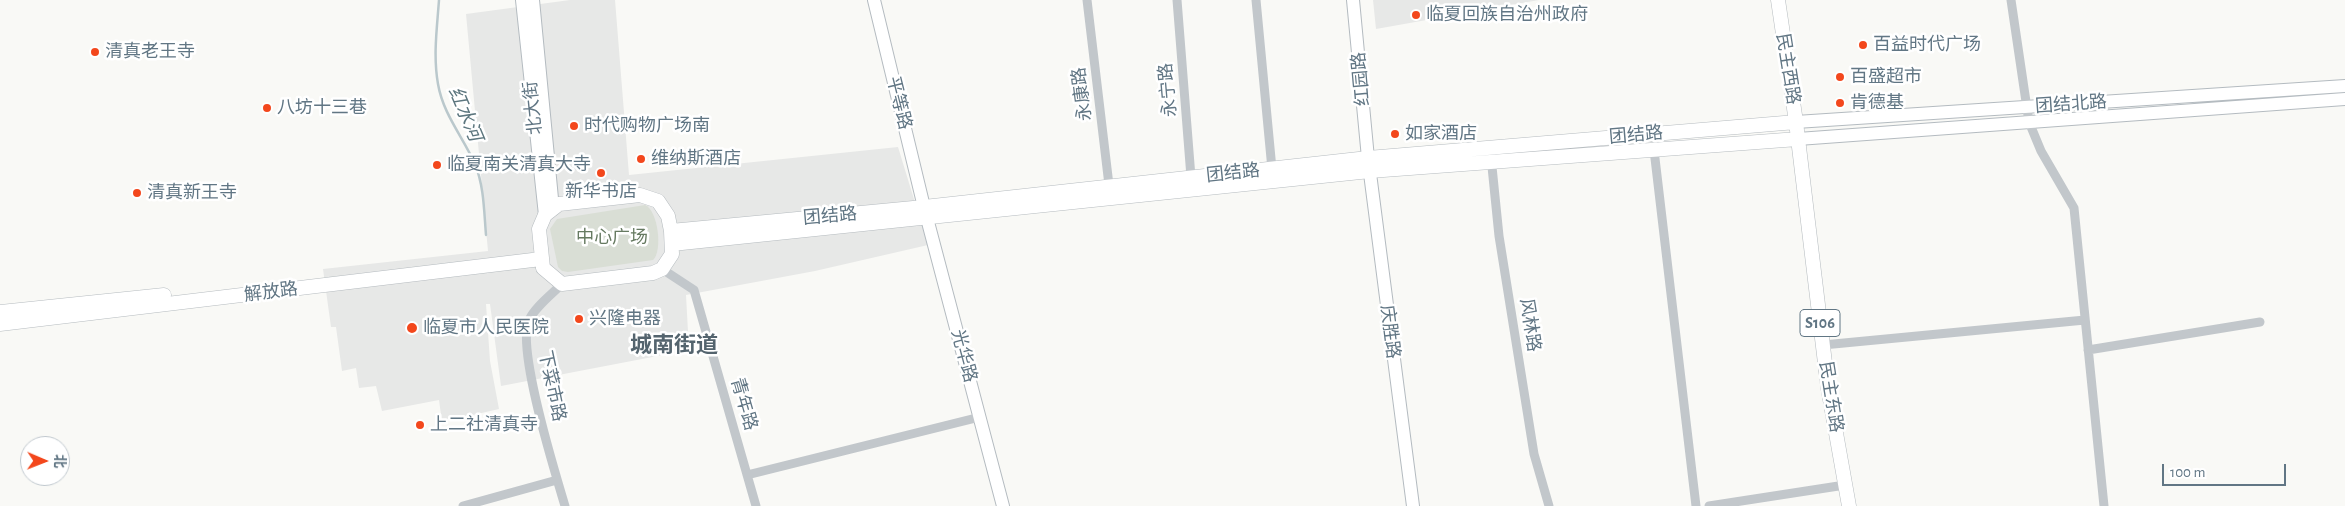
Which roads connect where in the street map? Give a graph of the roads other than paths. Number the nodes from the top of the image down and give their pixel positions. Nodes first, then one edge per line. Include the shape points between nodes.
1 (522, 0) edge
2 (533, 0) edge
3 (874, 0) edge
4 (1087, 0) edge
5 (1177, 0) edge
6 (1256, 0) edge
7 (1353, 0) edge
8 (1778, 0) edge
9 (2011, 0) edge
10 (2345, 86) edge
11 (2345, 99) edge
12 (2027, 107) junction
13 (1796, 122) junction
14 (2030, 122) junction
15 (1798, 139) junction
16 (1490, 147) junction
17 (1654, 150) junction
18 (1492, 162) junction
19 (1369, 165) junction
20 (1272, 169) junction
21 (1191, 177) junction
22 (1108, 185) junction
23 (549, 212) junction
24 (926, 212) junction
25 (671, 238) junction
26 (540, 256) junction
27 (662, 269) junction
28 (562, 284) junction
29 (0, 312) edge
30 (2085, 320) junction
31 (2260, 322) dead end
32 (0, 324) edge
33 (1823, 345) junction
34 (2088, 350) junction
35 (980, 417) junction
36 (747, 475) junction
37 (557, 480) junction
38 (1845, 485) junction
39 (463, 506) edge
40 (565, 506) edge
41 (756, 506) edge
42 (1003, 506) edge
43 (1413, 506) edge
44 (1549, 506) edge
45 (1696, 506) edge
46 (1709, 506) edge
47 (1848, 506) edge
48 (2104, 506) edge

1 - 23 main road, 北大街
2 - 23 main road, 北大街
3 - 24 main road, 平等路
4 - 22 street, 永康路
5 - 21 street, 永宁路
6 - 20 street
7 - 19 main road, 红园路
8 - 13 main road, 民主西路 / S106
9 - 12 street
10 - 12 main road, 团结北路
11 - 14 main road, 团结北路
12 - 13 main road, 团结北路
12 - 14 street
13 - 15 main road, 民主西路 / S106
13 - 16 main road, 团结路
14 - 15 main road, 团结北路
14 - 30 street via 2041,151 2074,208
15 - 17 main road, 团结路
15 - 33 main road, 民主东路 / S106
16 - 18 street, 风林路
16 - 19 main road, 团结路
17 - 18 main road, 团结路
17 - 45 street
18 - 19 main road, 团结路
18 - 44 street, 风林路 via 1499,236 1534,454
19 - 20 main road, 团结路
19 - 24 main road, 团结路
19 - 43 main road, 庆胜路
20 - 21 main road, 团结路
21 - 22 main road, 团结路
22 - 24 main road, 团结路
23 - 25 main road via 559,204 640,195 658,201 668,216
23 - 26 main road via 539,229
24 - 25 main road, 团结路
24 - 35 main road, 光华路
25 - 27 main road via 672,254
26 - 28 main road via 543,268
26 - 29 main road, 解放路
26 - 32 main road, 解放路
27 - 28 main road via 653,273
27 - 36 street, 青年路 via 694,290
28 - 37 street, 下菜市路 via 529,320 526,338 528,367
30 - 33 street
30 - 34 street
31 - 34 street
33 - 38 main road, 民主东路 / S106
34 - 48 street
35 - 36 street
35 - 42 main road, 光华路
36 - 41 street, 青年路
37 - 39 street
37 - 40 street, 下菜市路
38 - 46 street
38 - 47 main road, 民主东路 / S106

